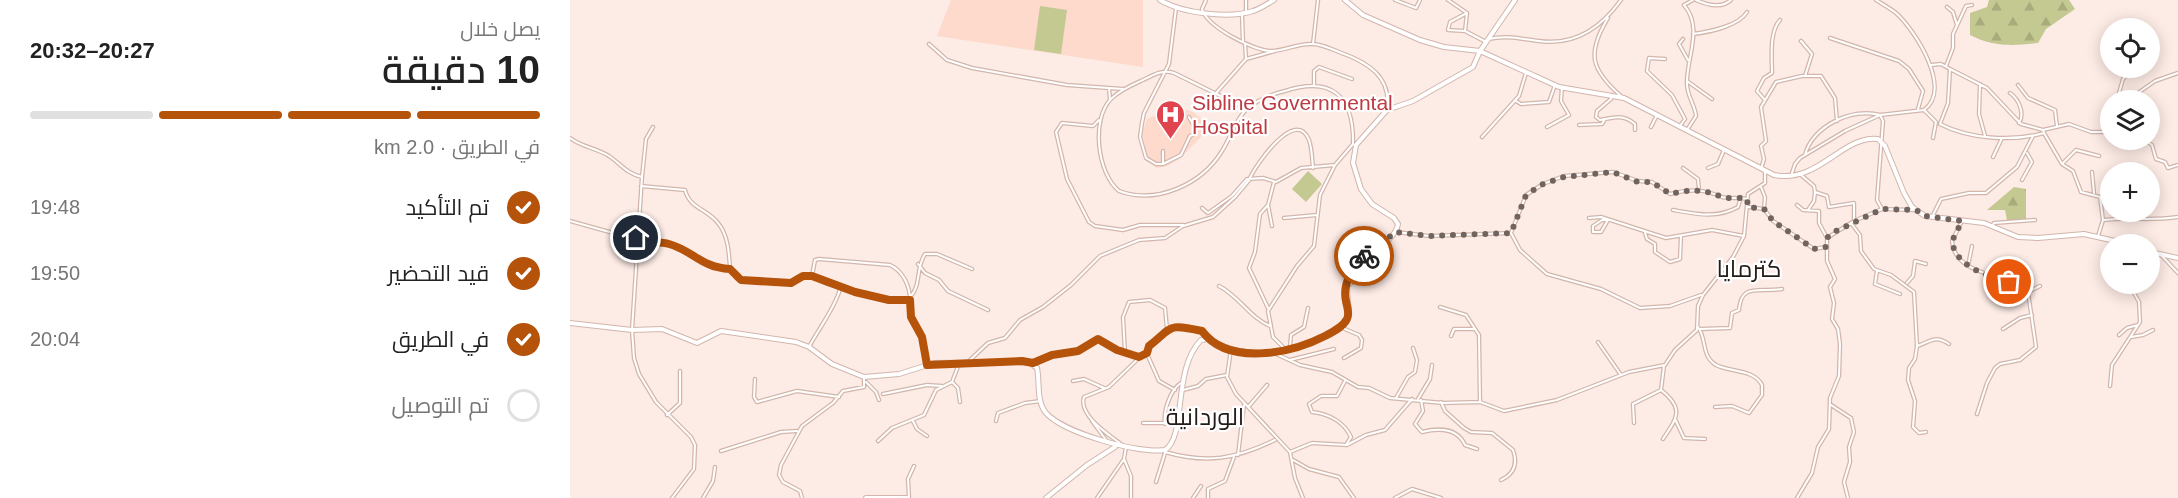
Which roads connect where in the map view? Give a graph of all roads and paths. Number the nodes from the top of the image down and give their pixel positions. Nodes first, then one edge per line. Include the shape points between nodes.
1 (1160, 0) edge
2 (1206, 0) edge
3 (1246, 0) edge
4 (1274, 0) edge
5 (1318, 0) edge
6 (1347, 0) edge
7 (1395, 0) edge
8 (1420, 0) edge
9 (1448, 0) edge
10 (1515, 0) edge
11 (1621, 0) edge
12 (1695, 0) edge
13 (1731, 0) edge
14 (1876, 0) edge
15 (1972, 5) dead end
16 (1947, 7) dead end
17 (1176, 8) junction
18 (1202, 12) junction
19 (1747, 12) dead end
20 (1244, 13) junction
21 (1467, 13) junction
22 (1610, 15) junction
23 (1780, 20) dead end
24 (1957, 26) junction
25 (1465, 31) junction
26 (1694, 34) junction
27 (1830, 38) dead end
28 (1683, 39) dead end
29 (1487, 40) junction
30 (1801, 41) dead end
31 (1244, 42) junction
32 (928, 44) dead end
33 (1313, 44) junction
34 (1276, 50) junction
35 (1480, 51) junction
36 (1246, 59) junction
37 (1665, 59) dead end
38 (1688, 60) junction
39 (1931, 65) junction
40 (1946, 66) junction
41 (1950, 69) junction
42 (1166, 71) junction
43 (1526, 73) junction
44 (2178, 73) edge
45 (1805, 76) junction
46 (1352, 79) dead end
47 (1687, 81) junction
48 (1980, 84) junction
49 (1314, 85) junction
50 (1555, 85) junction
51 (2018, 85) dead end
52 (1562, 87) junction
53 (1109, 88) junction
54 (1123, 89) junction
55 (2142, 90) edge
56 (1216, 93) junction
57 (2010, 93) dead end
58 (1612, 95) junction
59 (1624, 98) junction
60 (1712, 99) dead end
61 (1110, 100) junction
62 (1765, 100) junction
63 (1516, 101) junction
64 (1247, 109) junction
65 (1386, 110) junction
66 (1924, 110) junction
67 (1917, 111) junction
68 (1657, 115) junction
69 (1880, 115) junction
70 (1189, 117) dead end
71 (1605, 119) junction
72 (1100, 120) junction
73 (1837, 121) junction
74 (2019, 123) junction
75 (1579, 124) dead end
76 (1093, 126) junction
77 (653, 127) dead end
78 (1547, 127) dead end
79 (1679, 127) junction
80 (2057, 127) junction
81 (1651, 128) dead end
82 (1635, 130) dead end
83 (1686, 130) junction
84 (2043, 131) junction
85 (2100, 132) edge
86 (1100, 133) junction
87 (1985, 136) junction
88 (2033, 136) junction
89 (1482, 137) dead end
90 (2003, 137) junction
91 (570, 138) edge
92 (1933, 138) dead end
93 (1881, 141) junction
94 (1354, 144) junction
95 (1724, 150) junction
96 (2153, 150) edge
97 (1163, 151) dead end
98 (2027, 152) junction
99 (1805, 154) junction
100 (2099, 156) dead end
101 (1993, 157) dead end
102 (1163, 164) junction
103 (2062, 164) junction
104 (1335, 165) junction
105 (2178, 165) edge
106 (1313, 168) junction
107 (1683, 168) dead end
108 (1708, 168) dead end
109 (1763, 170) junction
110 (2092, 172) dead end
111 (1801, 175) junction
112 (1791, 176) junction
113 (642, 177) junction
114 (1250, 179) junction
115 (2022, 180) dead end
116 (1274, 182) junction
117 (641, 186) junction
118 (1761, 187) junction
119 (1699, 190) junction
120 (1815, 192) junction
121 (2094, 193) junction
122 (1741, 197) junction
123 (1747, 199) junction
124 (2100, 199) edge
125 (1797, 205) dead end
126 (1268, 206) junction
127 (1748, 207) junction
128 (1202, 208) dead end
129 (1764, 209) junction
130 (1882, 209) junction
131 (1673, 210) dead end
132 (1808, 210) junction
133 (1916, 210) junction
134 (1317, 215) junction
135 (1932, 217) junction
136 (1284, 218) dead end
137 (1589, 218) dead end
138 (2178, 218) edge
139 (2160, 219) edge
140 (1608, 220) junction
141 (2035, 220) dead end
142 (1962, 221) junction
143 (570, 222) edge
144 (1852, 222) junction
145 (2102, 222) edge
146 (1185, 225) junction
147 (1272, 226) dead end
148 (1992, 226) junction
149 (1396, 232) junction
150 (1511, 233) junction
151 (1646, 233) junction
152 (1681, 236) junction
153 (1744, 236) junction
154 (2098, 236) joint
155 (1827, 238) junction
156 (639, 240) junction
157 (1972, 246) dead end
158 (1826, 247) junction
159 (2162, 256) joint
160 (2178, 258) edge
161 (918, 264) junction
162 (1926, 264) dead end
163 (1968, 266) junction
164 (730, 269) junction
165 (972, 269) dead end
166 (1382, 269) dead end
167 (1877, 271) junction
168 (2178, 273) edge
169 (812, 276) junction
170 (1906, 284) junction
171 (1219, 286) dead end
172 (2040, 286) dead end
173 (841, 288) junction
174 (1346, 288) junction
175 (1782, 289) dead end
176 (2028, 292) junction
177 (1900, 294) dead end
178 (2135, 294) edge
179 (1703, 295) junction
180 (911, 296) junction
181 (910, 300) junction
182 (1440, 307) dead end
183 (1268, 308) junction
184 (1308, 308) dead end
185 (988, 310) dead end
186 (2032, 315) junction
187 (570, 324) edge
188 (2138, 325) junction
189 (1270, 326) junction
190 (1340, 327) junction
191 (1699, 328) junction
192 (1167, 329) junction
193 (1474, 329) junction
194 (2002, 329) dead end
195 (632, 330) junction
196 (2154, 330) dead end
197 (2119, 335) dead end
198 (1451, 336) dead end
199 (2131, 337) junction
200 (1206, 338) junction
201 (1598, 342) dead end
202 (1949, 344) dead end
203 (1917, 346) junction
204 (809, 347) junction
205 (1413, 348) dead end
206 (1231, 349) junction
207 (1288, 349) junction
208 (1334, 349) dead end
209 (1125, 351) junction
210 (1147, 353) junction
211 (1274, 353) junction
212 (1139, 357) junction
213 (1344, 358) dead end
214 (1290, 360) junction
215 (1033, 363) junction
216 (959, 364) junction
217 (967, 364) junction
218 (927, 365) junction
219 (1432, 365) dead end
220 (1664, 366) junction
221 (680, 371) dead end
222 (1227, 375) junction
223 (1621, 375) junction
224 (864, 378) junction
225 (755, 379) dead end
226 (1073, 381) dead end
227 (1345, 381) junction
228 (952, 382) junction
229 (1268, 385) dead end
230 (942, 386) junction
231 (2110, 386) dead end
232 (1104, 388) junction
233 (1178, 390) junction
234 (1661, 390) junction
235 (883, 394) dead end
236 (839, 397) junction
237 (1396, 398) junction
238 (1412, 399) junction
239 (1420, 399) junction
240 (879, 400) dead end
241 (1041, 401) junction
242 (1629, 401) dead end
243 (960, 402) dead end
244 (1441, 402) junction
245 (1480, 402) junction
246 (1244, 404) junction
247 (1633, 404) junction
248 (1831, 405) junction
249 (1249, 406) junction
250 (1714, 407) dead end
251 (1977, 414) dead end
252 (667, 415) junction
253 (1091, 418) junction
254 (1675, 419) junction
255 (996, 420) dead end
256 (914, 421) junction
257 (1143, 423) dead end
258 (1177, 423) junction
259 (1634, 423) dead end
260 (1165, 424) junction
261 (1466, 429) junction
262 (797, 431) junction
263 (1926, 432) dead end
264 (927, 436) dead end
265 (1462, 437) junction
266 (1276, 439) junction
267 (1663, 439) dead end
268 (1705, 440) dead end
269 (878, 441) dead end
270 (1346, 445) junction
271 (1116, 446) junction
272 (1126, 447) junction
273 (1477, 449) dead end
274 (722, 451) dead end
275 (1165, 451) junction
276 (1290, 452) junction
277 (1236, 456) junction
278 (1124, 459) junction
279 (1293, 460) junction
280 (914, 466) dead end
281 (715, 467) dead end
282 (1500, 480) dead end
283 (1156, 482) dead end
284 (1201, 486) dead end
285 (672, 498) edge
286 (703, 498) edge
287 (802, 498) edge
288 (866, 498) edge
289 (908, 498) edge
290 (1046, 498) edge
291 (1097, 498) edge
292 (1131, 498) edge
293 (1193, 498) edge
294 (1208, 498) edge
295 (1303, 498) edge
296 (1354, 498) edge
297 (1395, 498) edge
298 (1441, 498) edge
299 (1797, 498) edge
300 (1848, 498) edge

1 - 17 street
2 - 18 street
3 - 20 street
4 - 20 street
5 - 33 street
6 - 35 street via 1367,17 1420,40
7 - 8 street via 1416,8
9 - 21 street
10 - 29 street
11 - 22 street
12 - 13 street via 1717,5
12 - 26 street via 1684,5
14 - 39 street via 1896,13
15 - 24 street via 1966,6
16 - 24 street
17 - 18 street
17 - 42 street
18 - 20 street
18 - 31 street via 1213,24
19 - 26 street via 1725,28
20 - 31 street
21 - 25 street
21 - 25 street via 1450,22 1447,29
22 - 29 street via 1569,41 1536,41 1511,35
22 - 59 street via 1598,35 1593,58 1599,73
23 - 62 street via 1772,48 1772,73 1758,88 1758,95
24 - 40 street
25 - 29 street
26 - 38 street
27 - 67 street via 1902,63 1923,91
28 - 38 street via 1680,50
29 - 35 street
30 - 45 street via 1812,54
31 - 34 street
31 - 36 street
32 - 53 street via 947,60 972,69
33 - 34 street
33 - 65 street via 1370,66 1387,89
34 - 36 street
35 - 43 street
35 - 65 street via 1473,67 1413,101
36 - 56 street
37 - 79 street via 1649,58 1647,71 1674,98 1684,118
38 - 47 street
39 - 40 street
39 - 66 street via 1935,91
40 - 41 street
41 - 48 street
41 - 87 street via 1948,103 1940,124
42 - 54 street
42 - 56 street
42 - 102 street via 1144,113 1140,137 1146,158
43 - 50 street
43 - 63 street
44 - 55 street
45 - 62 street via 1778,81
45 - 73 street via 1822,78 1835,98
46 - 49 street via 1319,67 1314,71
47 - 60 street
47 - 83 street via 1696,116
48 - 74 street
48 - 87 street via 1978,114
49 - 64 street via 1282,92
49 - 94 street via 1332,89 1344,99
50 - 52 street
50 - 63 street via 1549,102
51 - 80 street via 2028,98 2055,110
52 - 58 street
52 - 78 street via 1561,101 1569,115
53 - 54 street
53 - 61 street
54 - 61 street
56 - 64 street
57 - 74 street via 2021,108 2023,116
58 - 59 street
58 - 71 street via 1596,114 1598,119
59 - 68 street
61 - 72 street
62 - 109 street via 1761,107 1766,142 1761,146
63 - 89 street
64 - 86 street via 1208,171 1167,193 1126,193 1117,189 1104,165
65 - 94 street
66 - 67 street
66 - 92 street via 1936,122
67 - 69 street
68 - 79 street
68 - 81 street
69 - 73 street via 1864,112
69 - 93 street
69 - 99 street
70 - 102 street via 1194,134 1181,155
71 - 75 street via 1602,124
71 - 82 street via 1628,119 1635,124
72 - 76 street
72 - 86 street
73 - 99 street via 1815,136
74 - 84 street
76 - 86 street
76 - 146 street via 1062,123 1056,132 1069,184 1089,222 1123,230 1140,225
77 - 113 street via 646,139
79 - 83 street
80 - 84 street
80 - 85 street via 2069,124
83 - 95 street
84 - 88 street
84 - 103 street
87 - 90 street
88 - 90 street
88 - 98 street
90 - 101 street
91 - 113 street
93 - 111 street via 1863,140
93 - 130 street via 1876,200
93 - 133 street via 1904,193
94 - 104 street
94 - 149 street via 1358,184 1372,204 1396,220
95 - 108 street via 1718,164
95 - 109 street
96 - 105 street via 2156,159 2168,168
97 - 102 street
98 - 115 street via 2032,162
98 - 135 street via 2012,172 1986,193 1937,201
99 - 112 street via 1795,164
100 - 103 street via 2076,150
103 - 121 street via 2073,171 2081,192
104 - 106 street
104 - 134 street via 1320,195
106 - 114 street via 1308,138 1291,131 1275,141
106 - 116 street via 1301,168
107 - 119 street via 1698,179
109 - 112 street
109 - 118 street via 1765,183
110 - 121 street
111 - 112 street
111 - 120 street via 1814,186
113 - 117 street
114 - 116 street
114 - 128 street via 1208,213
114 - 146 street via 1215,215
116 - 126 street
117 - 156 street
117 - 164 street via 685,190 688,202 719,224 727,241
118 - 123 street via 1749,193
118 - 129 street via 1766,197
119 - 122 street
119 - 150 street via 1670,194 1652,182 1638,182 1613,172 1564,177 1526,195
120 - 132 street
120 - 144 street via 1827,196 1830,208 1854,203
121 - 124 street
122 - 123 street
122 - 131 street via 1738,207 1729,212 1693,215
123 - 127 street
125 - 132 street
126 - 147 street
126 - 183 street via 1260,214 1249,270
127 - 129 street
127 - 153 street
129 - 158 street via 1773,221 1814,249
130 - 133 street
130 - 144 street
132 - 155 street via 1819,211 1819,223
133 - 135 street
134 - 136 street
134 - 183 street via 1314,246
135 - 142 street
137 - 140 street
138 - 139 street
140 - 140 street via 1601,232 1591,230 1598,223
140 - 151 street
141 - 148 street
142 - 148 street
142 - 163 street via 1952,244
143 - 156 street
144 - 155 street
144 - 167 street via 1860,235 1861,252
145 - 154 street
146 - 217 street via 1165,238 1140,240 1100,256 1076,281 1020,320 1004,339 988,343
148 - 154 street via 2028,238 2076,233
149 - 150 street via 1429,236
149 - 174 street via 1359,261
150 - 179 street via 1520,250 1547,274 1601,289 1640,308 1670,306
151 - 152 street via 1666,238
151 - 152 street via 1647,239 1655,244 1654,252 1670,262 1680,260
152 - 153 street via 1712,230
153 - 179 street via 1730,262
155 - 158 street
156 - 164 street via 671,244 713,268
156 - 195 street
157 - 163 street
158 - 248 street via 1828,267 1835,279 1830,287 1832,315 1840,344 1839,376
159 - 160 street
159 - 168 street
161 - 165 street via 929,252
161 - 180 street
161 - 185 street via 948,291
162 - 170 street via 1915,261
163 - 176 street
164 - 169 street via 736,278 747,282 791,283
166 - 174 street via 1362,275
167 - 170 street
167 - 177 street via 1875,284
169 - 173 street
169 - 180 street via 815,260 819,259 890,265 905,279
170 - 203 street via 1916,302
171 - 189 street
172 - 176 street
173 - 181 street via 886,299
173 - 204 street
174 - 190 street via 1348,313
175 - 191 street via 1743,294 1739,310 1732,313 1730,328
176 - 186 street
178 - 188 street via 2141,318
179 - 191 street via 1698,306
180 - 181 street
181 - 218 street via 911,317 922,337
182 - 193 street via 1466,315
183 - 189 street
184 - 207 street via 1303,328 1291,335
186 - 194 street
186 - 251 street via 2036,347 2020,360 1995,368
187 - 195 street
188 - 197 street
188 - 199 street
189 - 207 street via 1275,340
190 - 207 street
190 - 213 street via 1362,340 1361,348
191 - 220 street
191 - 250 street via 1709,360 1758,378 1762,385 1762,395 1749,413 1732,406
192 - 200 street via 1184,326 1202,331
192 - 209 street via 1165,308 1150,300 1129,302 1123,316
192 - 210 street
193 - 198 street via 1454,329
193 - 245 street via 1480,337
195 - 204 street via 667,330 697,343 721,331
195 - 252 street via 636,367
196 - 199 street
199 - 231 street via 2112,365
200 - 206 street
200 - 233 street via 1193,350
201 - 223 street
202 - 203 street via 1933,338
203 - 263 street via 1908,380 1915,401 1912,423 1917,432
204 - 224 street via 832,364
205 - 237 street via 1416,372 1408,377
206 - 211 street
206 - 222 street
207 - 211 street
208 - 214 street
209 - 212 street
209 - 215 street via 1098,339 1082,349
210 - 212 street
210 - 233 street via 1161,382
211 - 214 street
212 - 232 street
214 - 227 street via 1332,372
215 - 217 street
215 - 241 street via 1038,370
216 - 217 street
216 - 218 street
216 - 228 street
218 - 224 street via 899,374
219 - 239 street
220 - 223 street
220 - 234 street
221 - 252 street via 680,404
222 - 233 street
222 - 246 street
223 - 245 street via 1557,400 1510,411
224 - 236 street via 861,388 843,391
224 - 240 street
225 - 236 street via 757,402 797,391
226 - 232 street via 1084,379
227 - 237 street
227 - 270 street via 1337,396 1321,396 1309,404 1310,410 1333,417 1348,431 1351,437
228 - 230 street
228 - 243 street via 958,388
229 - 249 street
230 - 235 street via 927,385
230 - 256 street via 933,395 926,413
232 - 253 street via 1083,399
233 - 258 street
233 - 260 street via 1163,414
234 - 247 street
234 - 254 street via 1676,404
236 - 262 street
237 - 238 street
238 - 239 street
238 - 270 street via 1388,429
239 - 244 street
239 - 265 street via 1423,411 1415,422 1422,432 1443,429
241 - 255 street via 998,413
241 - 271 street via 1054,419
242 - 247 street
244 - 245 street
244 - 261 street
246 - 249 street
246 - 277 street
247 - 259 street
248 - 299 street via 1830,426 1818,447 1812,474
248 - 300 street via 1851,418 1854,428 1844,482
249 - 266 street
252 - 285 street via 691,437 696,452 690,476
253 - 271 street via 1102,438
253 - 272 street
254 - 267 street
254 - 268 street via 1684,438
256 - 264 street
256 - 269 street via 892,428
257 - 260 street
258 - 260 street
258 - 275 street via 1175,438
261 - 265 street
261 - 282 street via 1492,433 1513,450 1514,469
262 - 274 street
262 - 287 street via 779,475 783,482 800,491
265 - 273 street via 1466,445
266 - 276 street
266 - 277 street
270 - 276 street via 1312,443
271 - 272 street
271 - 290 street
272 - 275 street
272 - 278 street
275 - 277 street via 1206,459
275 - 283 street
276 - 279 street
277 - 294 street via 1225,481 1208,489
278 - 291 street
278 - 292 street via 1131,476
279 - 295 street
279 - 296 street via 1339,477
280 - 289 street via 908,479
281 - 286 street via 713,481
284 - 293 street
288 - 289 street
297 - 298 street via 1412,489

